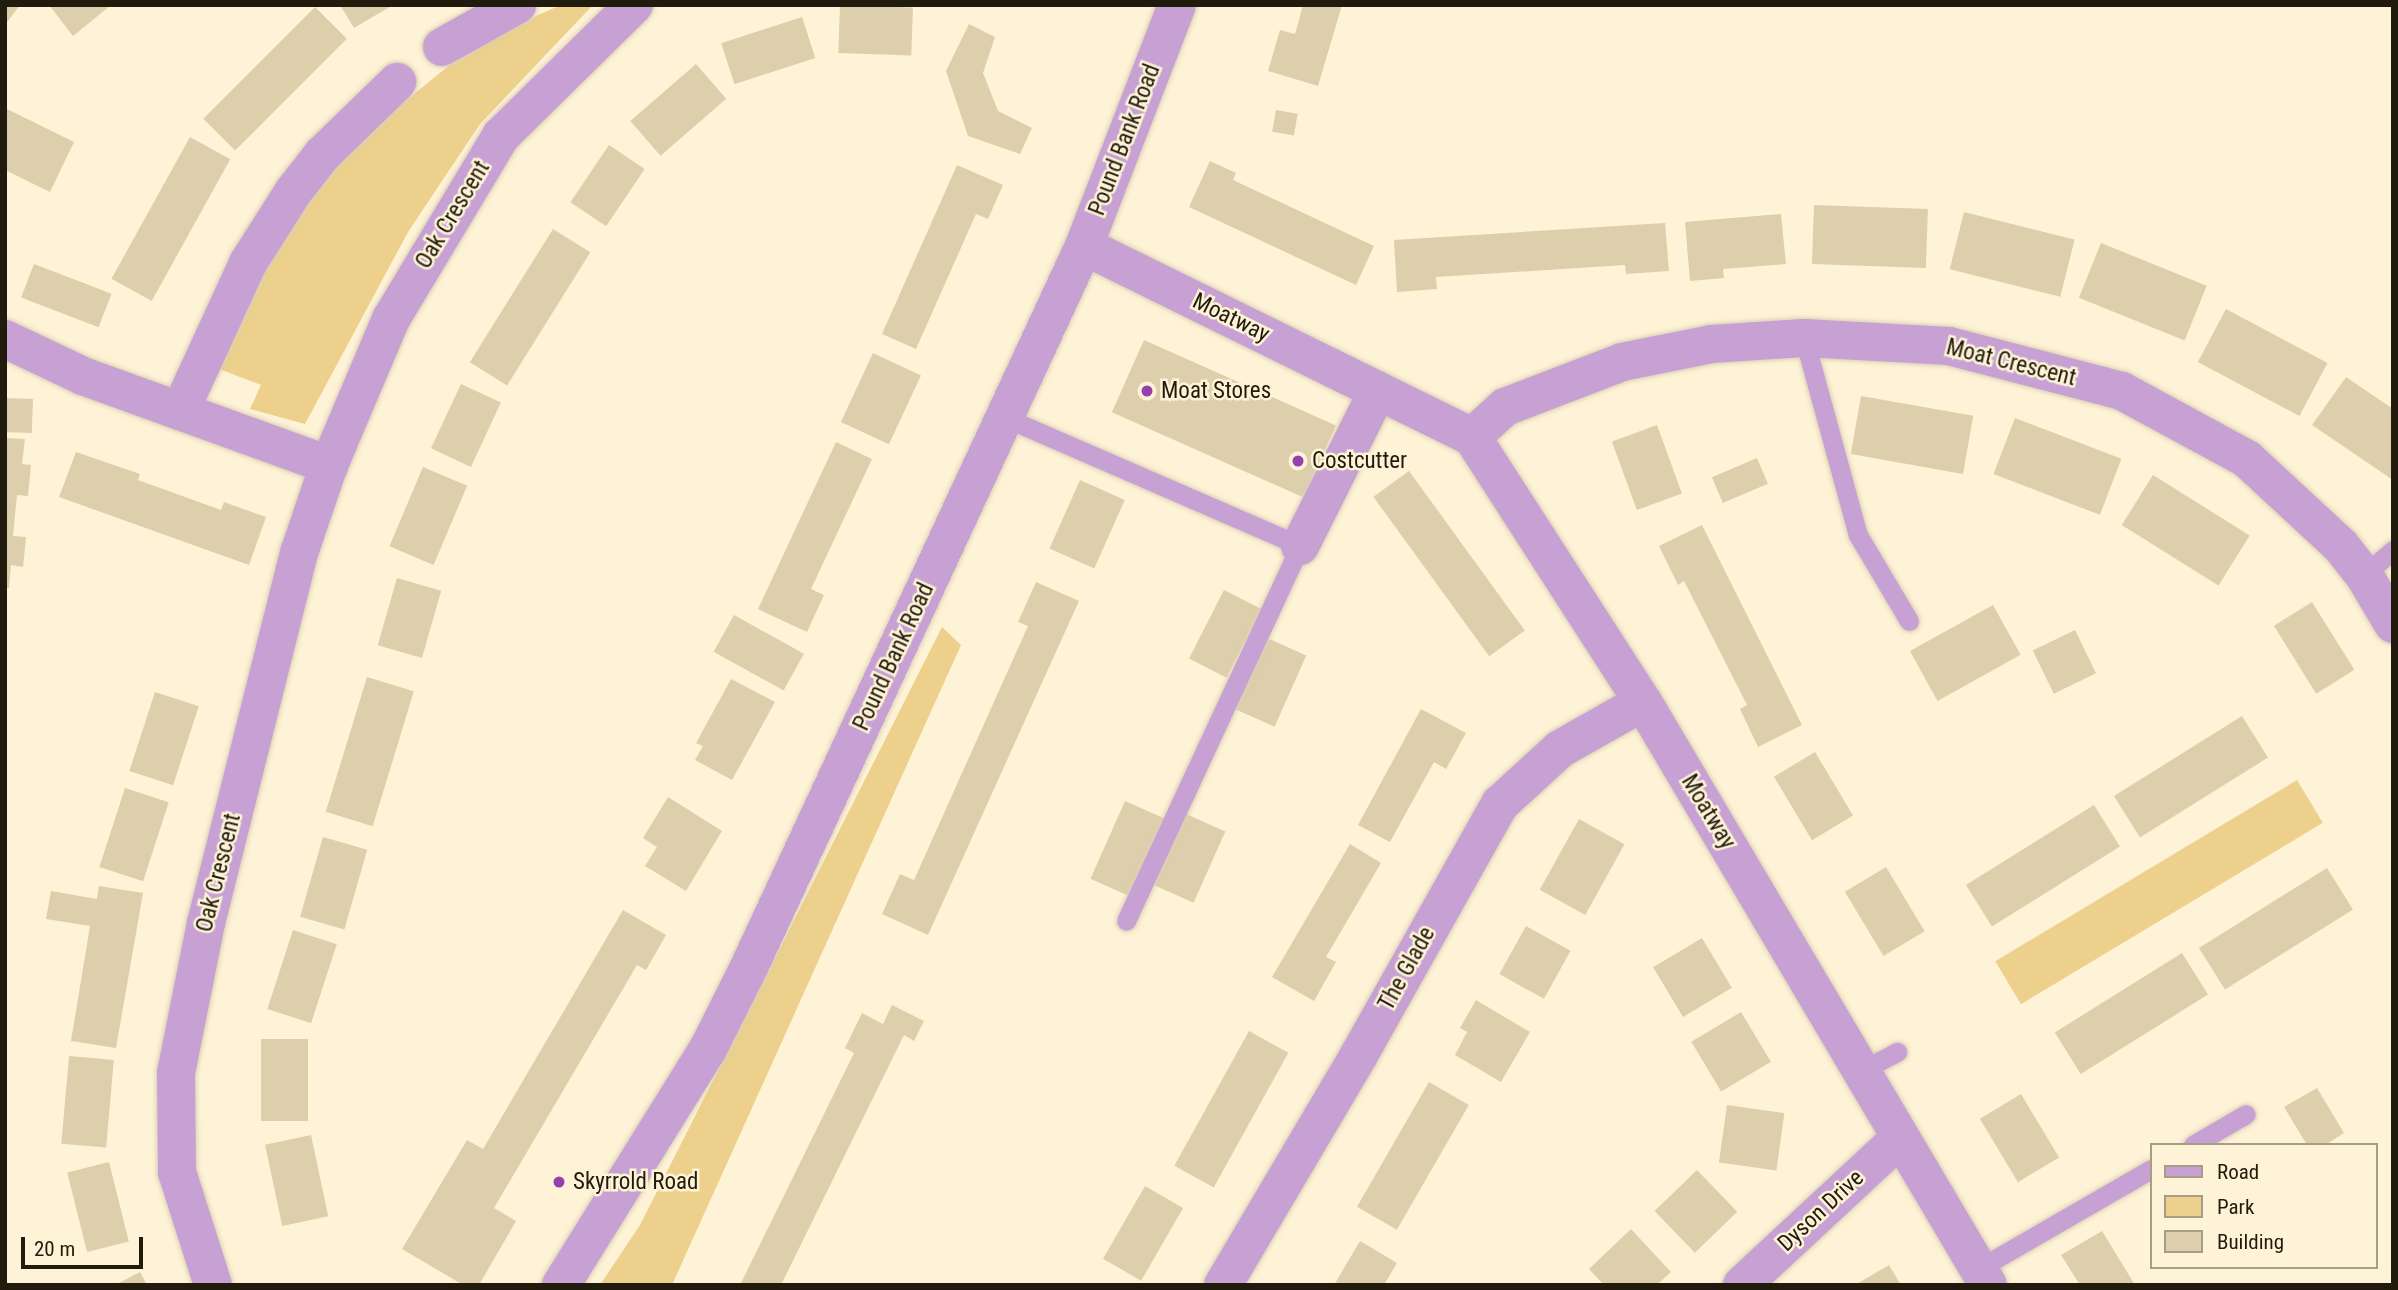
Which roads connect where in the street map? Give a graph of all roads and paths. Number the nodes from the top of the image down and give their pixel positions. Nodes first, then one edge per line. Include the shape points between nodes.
1 (517, 5) edge
2 (634, 5) edge
3 (1170, 7) edge
4 (442, 47) dead end
5 (397, 82) dead end
6 (1084, 246) junction
7 (1804, 338) junction
8 (5, 339) edge
9 (1378, 390) junction
10 (180, 411) junction
11 (1004, 417) junction
12 (1472, 437) junction
13 (329, 465) junction
14 (1300, 546) junction
15 (2393, 550) edge
16 (2364, 575) junction
17 (1909, 621) dead end
18 (2393, 624) edge
19 (1643, 702) junction
20 (1126, 921) dead end
21 (1897, 1052) dead end
22 (1861, 1071) junction
23 (2246, 1114) dead end
24 (1900, 1138) junction
25 (2196, 1143) edge
26 (2150, 1170) edge
27 (1983, 1277) edge
28 (213, 1285) edge
29 (561, 1285) edge
30 (1223, 1285) edge
31 (1742, 1285) edge

1 - 4 street
2 - 13 street, Oak Crescent via 501,136 391,319
3 - 6 street, Pound Bank Road
5 - 10 street via 322,155 292,192 248,263
6 - 9 street, Moatway
6 - 11 street, Pound Bank Road
7 - 12 street, Moat Crescent via 1712,344 1622,362 1505,407
7 - 16 street, Moat Crescent via 1949,346 2122,391 2246,459 2341,546
7 - 17 lane via 1858,535
8 - 10 street via 83,376
9 - 12 street, Moatway
9 - 14 street
10 - 13 street
11 - 14 lane
11 - 29 street, Pound Bank Road via 708,1049
12 - 19 street, Moatway
13 - 28 street, Oak Crescent via 299,553 206,923 176,1073 177,1172
14 - 20 lane
15 - 16 lane
16 - 18 street, Moat Crescent
19 - 22 street, Moatway
19 - 30 street, The Glade via 1560,749 1500,804
21 - 22 lane
22 - 24 street, Moatway
23 - 25 lane
24 - 27 street, Moatway
24 - 31 street, Dyson Drive
26 - 27 lane

